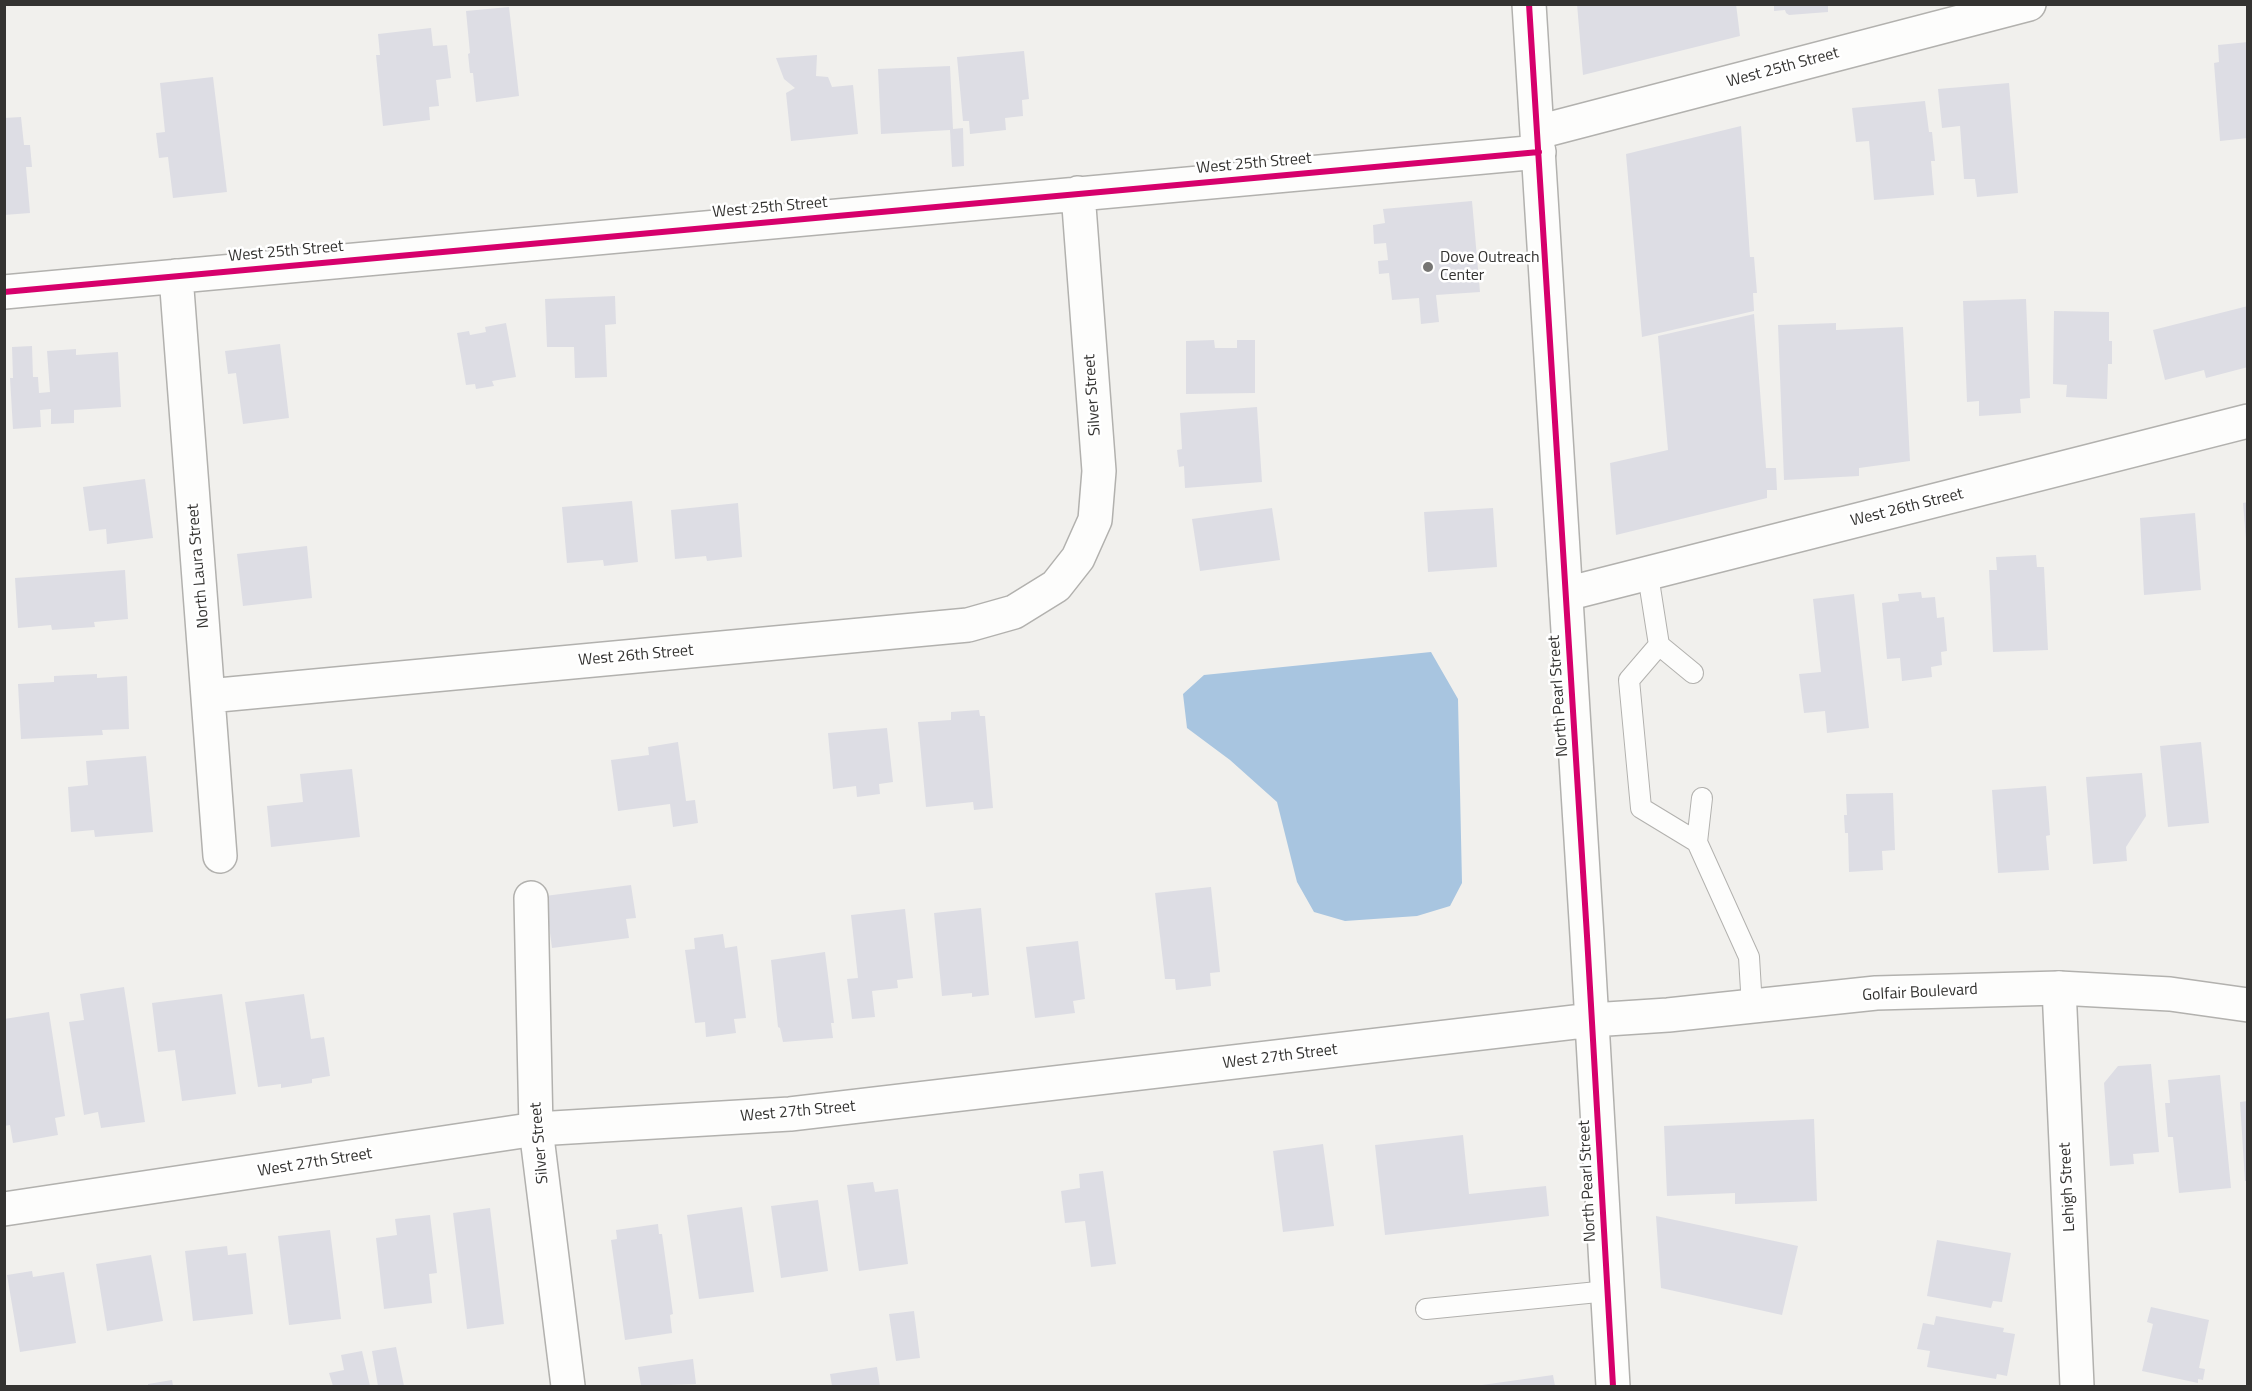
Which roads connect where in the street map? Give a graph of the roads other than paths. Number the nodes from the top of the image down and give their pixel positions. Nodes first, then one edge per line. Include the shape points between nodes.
1 (1529, 4) edge
2 (2029, 4) edge
3 (1538, 142) junction
4 (1078, 193) junction
5 (176, 276) junction
6 (4, 292) edge
7 (2247, 421) edge
8 (1648, 575) junction
9 (1056, 586) joint
10 (1566, 594) junction
11 (1659, 645) junction
12 (1693, 673) dead end
13 (208, 696) junction
14 (1702, 798) dead end
15 (1697, 842) junction
16 (220, 856) dead end
17 (531, 898) dead end
18 (2059, 988) junction
19 (2247, 1005) edge
20 (1752, 1007) junction
21 (1592, 1020) junction
22 (536, 1130) junction
23 (4, 1209) edge
24 (1608, 1292) junction
25 (1426, 1309) dead end
26 (568, 1386) edge
27 (1613, 1386) edge
28 (2077, 1386) edge

1 - 3 street, North Pearl Street
2 - 3 street, West 25th Street
3 - 4 street, West 25th Street
3 - 10 street, North Pearl Street
4 - 5 street, West 25th Street
4 - 9 street, Silver Street via 1098,471 1095,520 1078,558
5 - 6 street, West 25th Street
5 - 13 street, North Laura Street
7 - 8 street, West 26th Street
8 - 10 street, West 26th Street
8 - 11 lane
9 - 13 street, West 26th Street via 1014,612 968,625
10 - 21 street, North Pearl Street
11 - 12 lane
11 - 15 lane via 1629,680 1641,808
13 - 16 street, North Laura Street
14 - 15 lane
15 - 20 lane via 1749,957
17 - 22 street, Silver Street
18 - 19 street, Golfair Boulevard via 2170,994
18 - 20 street, Golfair Boulevard via 1876,993
18 - 28 street, Lehigh Street
20 - 21 street, Golfair Boulevard
21 - 22 street, West 27th Street via 789,1114
21 - 24 street, North Pearl Street
22 - 23 street, West 27th Street
22 - 26 street, Silver Street
24 - 25 lane
24 - 27 street, North Pearl Street

